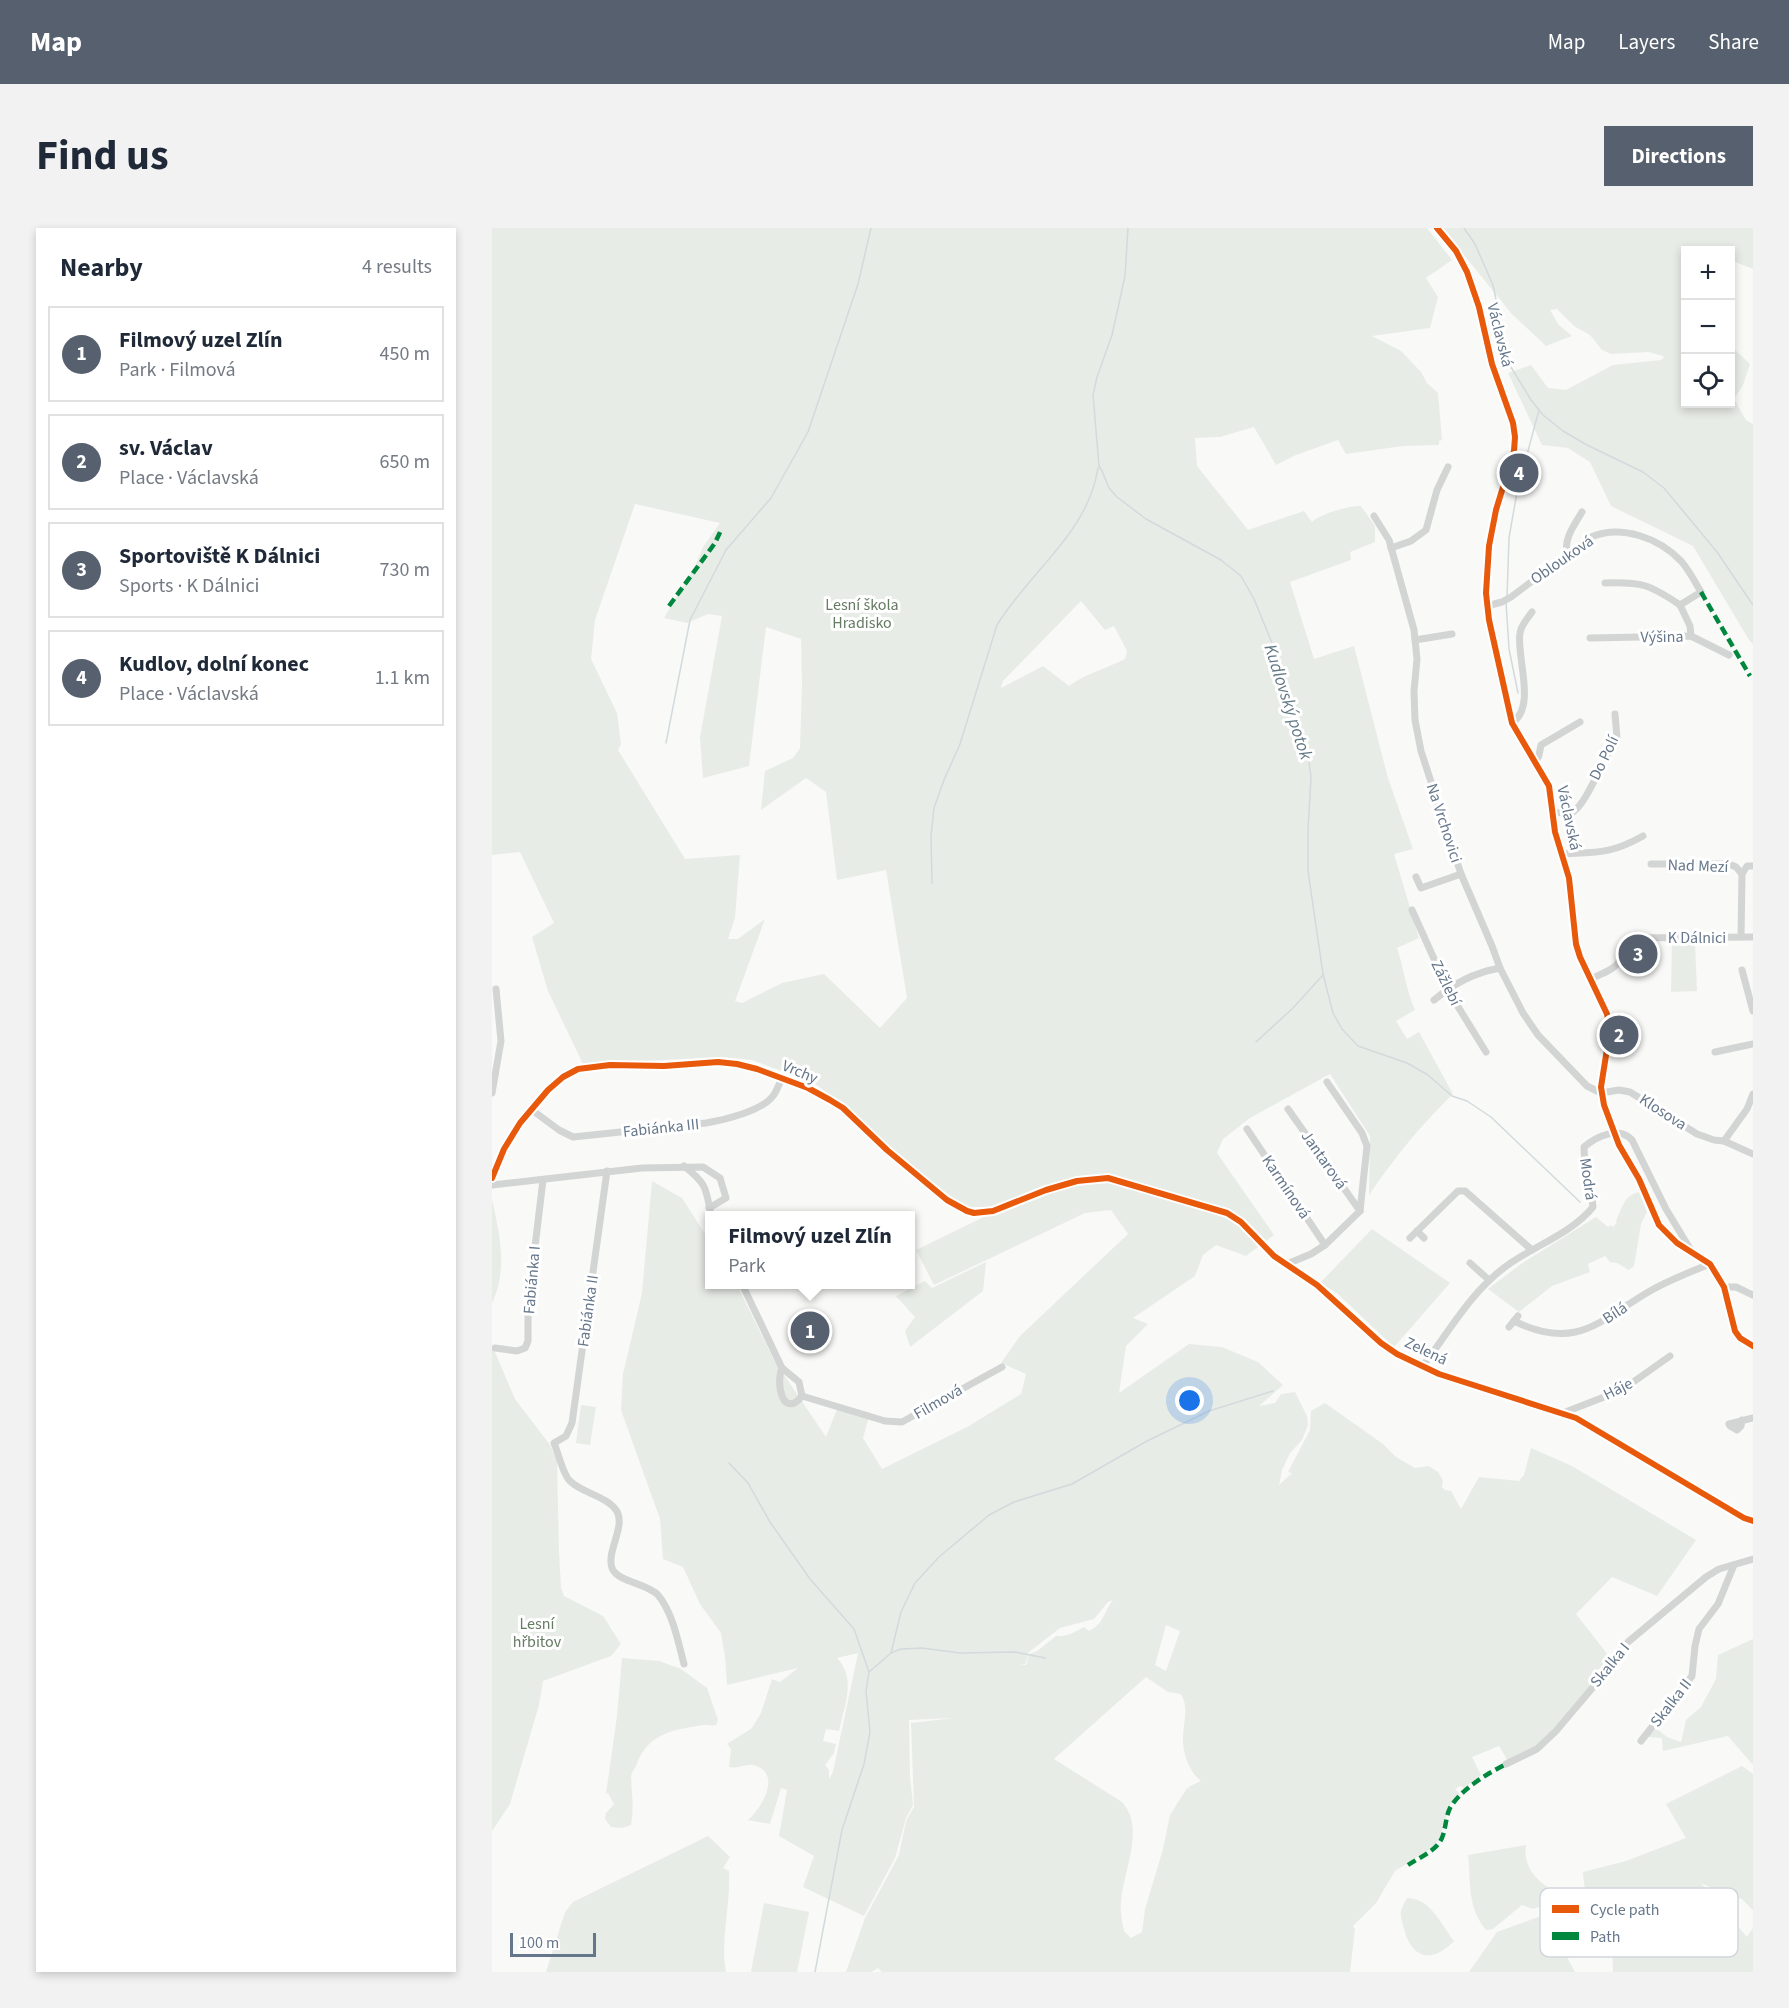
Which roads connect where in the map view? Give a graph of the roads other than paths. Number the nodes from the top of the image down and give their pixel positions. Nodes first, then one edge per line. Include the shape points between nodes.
1 (1437, 228) edge
2 (1448, 467) dead end
3 (1582, 512) dead end
4 (1374, 516) dead end
5 (1391, 548) junction
6 (1568, 554) junction
7 (1605, 583) dead end
8 (1680, 605) junction
9 (1487, 606) junction
10 (1532, 612) dead end
11 (1452, 634) dead end
12 (1691, 636) junction
13 (1590, 638) dead end
14 (1415, 640) junction
15 (1730, 655) dead end
16 (1615, 714) dead end
17 (1580, 722) dead end
18 (1512, 723) junction
19 (1536, 762) junction
20 (1552, 813) junction
21 (1643, 836) dead end
22 (1562, 854) junction
23 (1651, 864) dead end
24 (1753, 866) edge
25 (1461, 874) junction
26 (1742, 874) junction
27 (1416, 877) dead end
28 (1412, 910) dead end
29 (1741, 937) junction
30 (1753, 937) edge
31 (1500, 968) junction
32 (1742, 970) dead end
33 (1591, 979) junction
34 (496, 989) dead end
35 (1448, 989) junction
36 (1434, 1000) dead end
37 (1753, 1011) edge
38 (1753, 1044) edge
39 (1486, 1052) dead end
40 (1715, 1052) dead end
41 (782, 1078) junction
42 (1327, 1082) dead end
43 (492, 1093) edge
44 (1602, 1093) junction
45 (1753, 1094) edge
46 (1288, 1109) dead end
47 (532, 1110) junction
48 (1246, 1130) dead end
49 (1615, 1133) junction
50 (1724, 1141) junction
51 (1753, 1154) edge
52 (684, 1166) junction
53 (607, 1172) junction
54 (492, 1178) edge
55 (1108, 1178) joint
56 (543, 1180) junction
57 (492, 1185) edge
58 (710, 1211) edge
59 (711, 1211) edge
60 (1360, 1211) junction
61 (1417, 1231) junction
62 (1410, 1238) dead end
63 (1424, 1238) dead end
64 (1325, 1245) junction
65 (1532, 1250) junction
66 (1693, 1252) junction
67 (1470, 1263) dead end
68 (1287, 1264) junction
69 (1710, 1264) junction
70 (1489, 1280) junction
71 (1724, 1287) junction
72 (744, 1289) edge
73 (1753, 1296) edge
74 (1514, 1322) dead end
75 (1753, 1346) edge
76 (495, 1348) dead end
77 (1670, 1356) dead end
78 (1002, 1367) dead end
79 (1422, 1367) junction
80 (782, 1368) junction
81 (802, 1396) junction
82 (1563, 1413) junction
83 (1753, 1418) edge
84 (1742, 1420) dead end
85 (1753, 1521) edge
86 (1753, 1559) edge
87 (1734, 1565) junction
88 (681, 1654) junction
89 (671, 1655) dead end
90 (684, 1664) dead end
91 (1641, 1742) dead end
92 (1506, 1764) dead end

1 - 9 street, Václavská via 1460,259 1478,300 1489,356 1509,407 1515,437 1492,529
2 - 5 street via 1426,530
3 - 6 street via 1568,540
4 - 5 street, Na Vrchovici
5 - 14 street, Na Vrchovici
6 - 8 street, Oblouková via 1591,537 1607,532 1626,532 1659,544 1681,561 1701,592
6 - 9 street, Oblouková via 1511,597
7 - 8 street via 1653,587
8 - 12 street
9 - 18 street, Václavská
10 - 18 street via 1520,631 1523,701 1519,716
11 - 14 street
12 - 13 street, Výšina
12 - 15 street, Výšina
14 - 25 street, Na Vrchovici via 1415,720 1421,751
16 - 20 street, Do Polí via 1617,738 1578,808
17 - 19 street via 1541,745
18 - 19 street, Václavská
19 - 20 street, Václavská via 1548,782
20 - 22 street, Václavská
21 - 22 street via 1610,852
22 - 33 street, Václavská via 1569,878 1576,944
23 - 26 street, Nad Mezí via 1729,864
24 - 26 street via 1747,866
25 - 27 street via 1421,888
25 - 31 street, Na Vrchovici
26 - 29 street
28 - 35 street, Zážlebí
29 - 30 street, K Dálnici
29 - 33 street, K Dálnici via 1629,938 1615,967
31 - 35 street via 1478,972
31 - 44 street, Na Vrchovici via 1538,1035 1587,1086
32 - 37 street
33 - 44 street, Václavská via 1609,1021
34 - 43 street via 501,1041
35 - 36 street
35 - 39 street, Zážlebí
38 - 40 street
41 - 47 street, Vrchy via 718,1062 588,1066 563,1077
41 - 47 street, Fabiánka III via 766,1102 727,1119 706,1123 573,1137
41 - 55 street, Vrchy via 843,1108 947,1200 967,1211 993,1211 1077,1181
42 - 60 street via 1367,1146
44 - 49 street, Václavská
44 - 50 street, Klosova via 1630,1092 1697,1134
45 - 50 street
46 - 60 street, Jantarová
47 - 54 street, Vrchy via 504,1149
48 - 64 street, Karmínová
49 - 65 street, Modrá via 1594,1138 1584,1147 1593,1207 1583,1219
49 - 66 street, Václavská via 1662,1230
49 - 66 street via 1632,1140 1662,1202
50 - 51 street, Klosova
52 - 53 street
52 - 58 street via 701,1180 710,1198
52 - 59 street via 703,1167 720,1178 726,1198
53 - 56 street
53 - 88 street, Fabiánka II via 572,1423 566,1436 554,1443 568,1480 616,1510 620,1520 611,1556 612,1569 658,1596 668,1612
55 - 68 street, Zelená via 1227,1213 1274,1257
56 - 57 street
56 - 76 street, Fabiánka I via 528,1305 528,1341 525,1348 517,1351
60 - 64 street
61 - 62 street
61 - 63 street
61 - 65 street via 1461,1189
64 - 68 street
65 - 70 street, Modrá
66 - 69 street, Václavská
67 - 70 street
68 - 79 street, Zelená via 1317,1285 1381,1343
69 - 71 street, Václavská
69 - 74 street, Bílá via 1654,1288 1585,1330 1553,1333
70 - 79 street, Modrá via 1466,1304
71 - 73 street via 1736,1287
71 - 75 street, Václavská via 1735,1331
72 - 80 street, Filmová
77 - 82 street, Háje via 1622,1390
78 - 81 street, Filmová via 902,1422 885,1421
79 - 82 street, Zelená
80 - 81 street, Filmová via 799,1382
80 - 81 street, Filmová via 778,1382 782,1397 794,1403
82 - 85 street, Zelená
83 - 84 street
86 - 87 street, Skalka I
87 - 91 street, Skalka II via 1718,1604 1699,1629 1692,1676
87 - 92 street, Skalka I via 1706,1577 1628,1642 1556,1731 1537,1749
88 - 89 street
88 - 90 street

